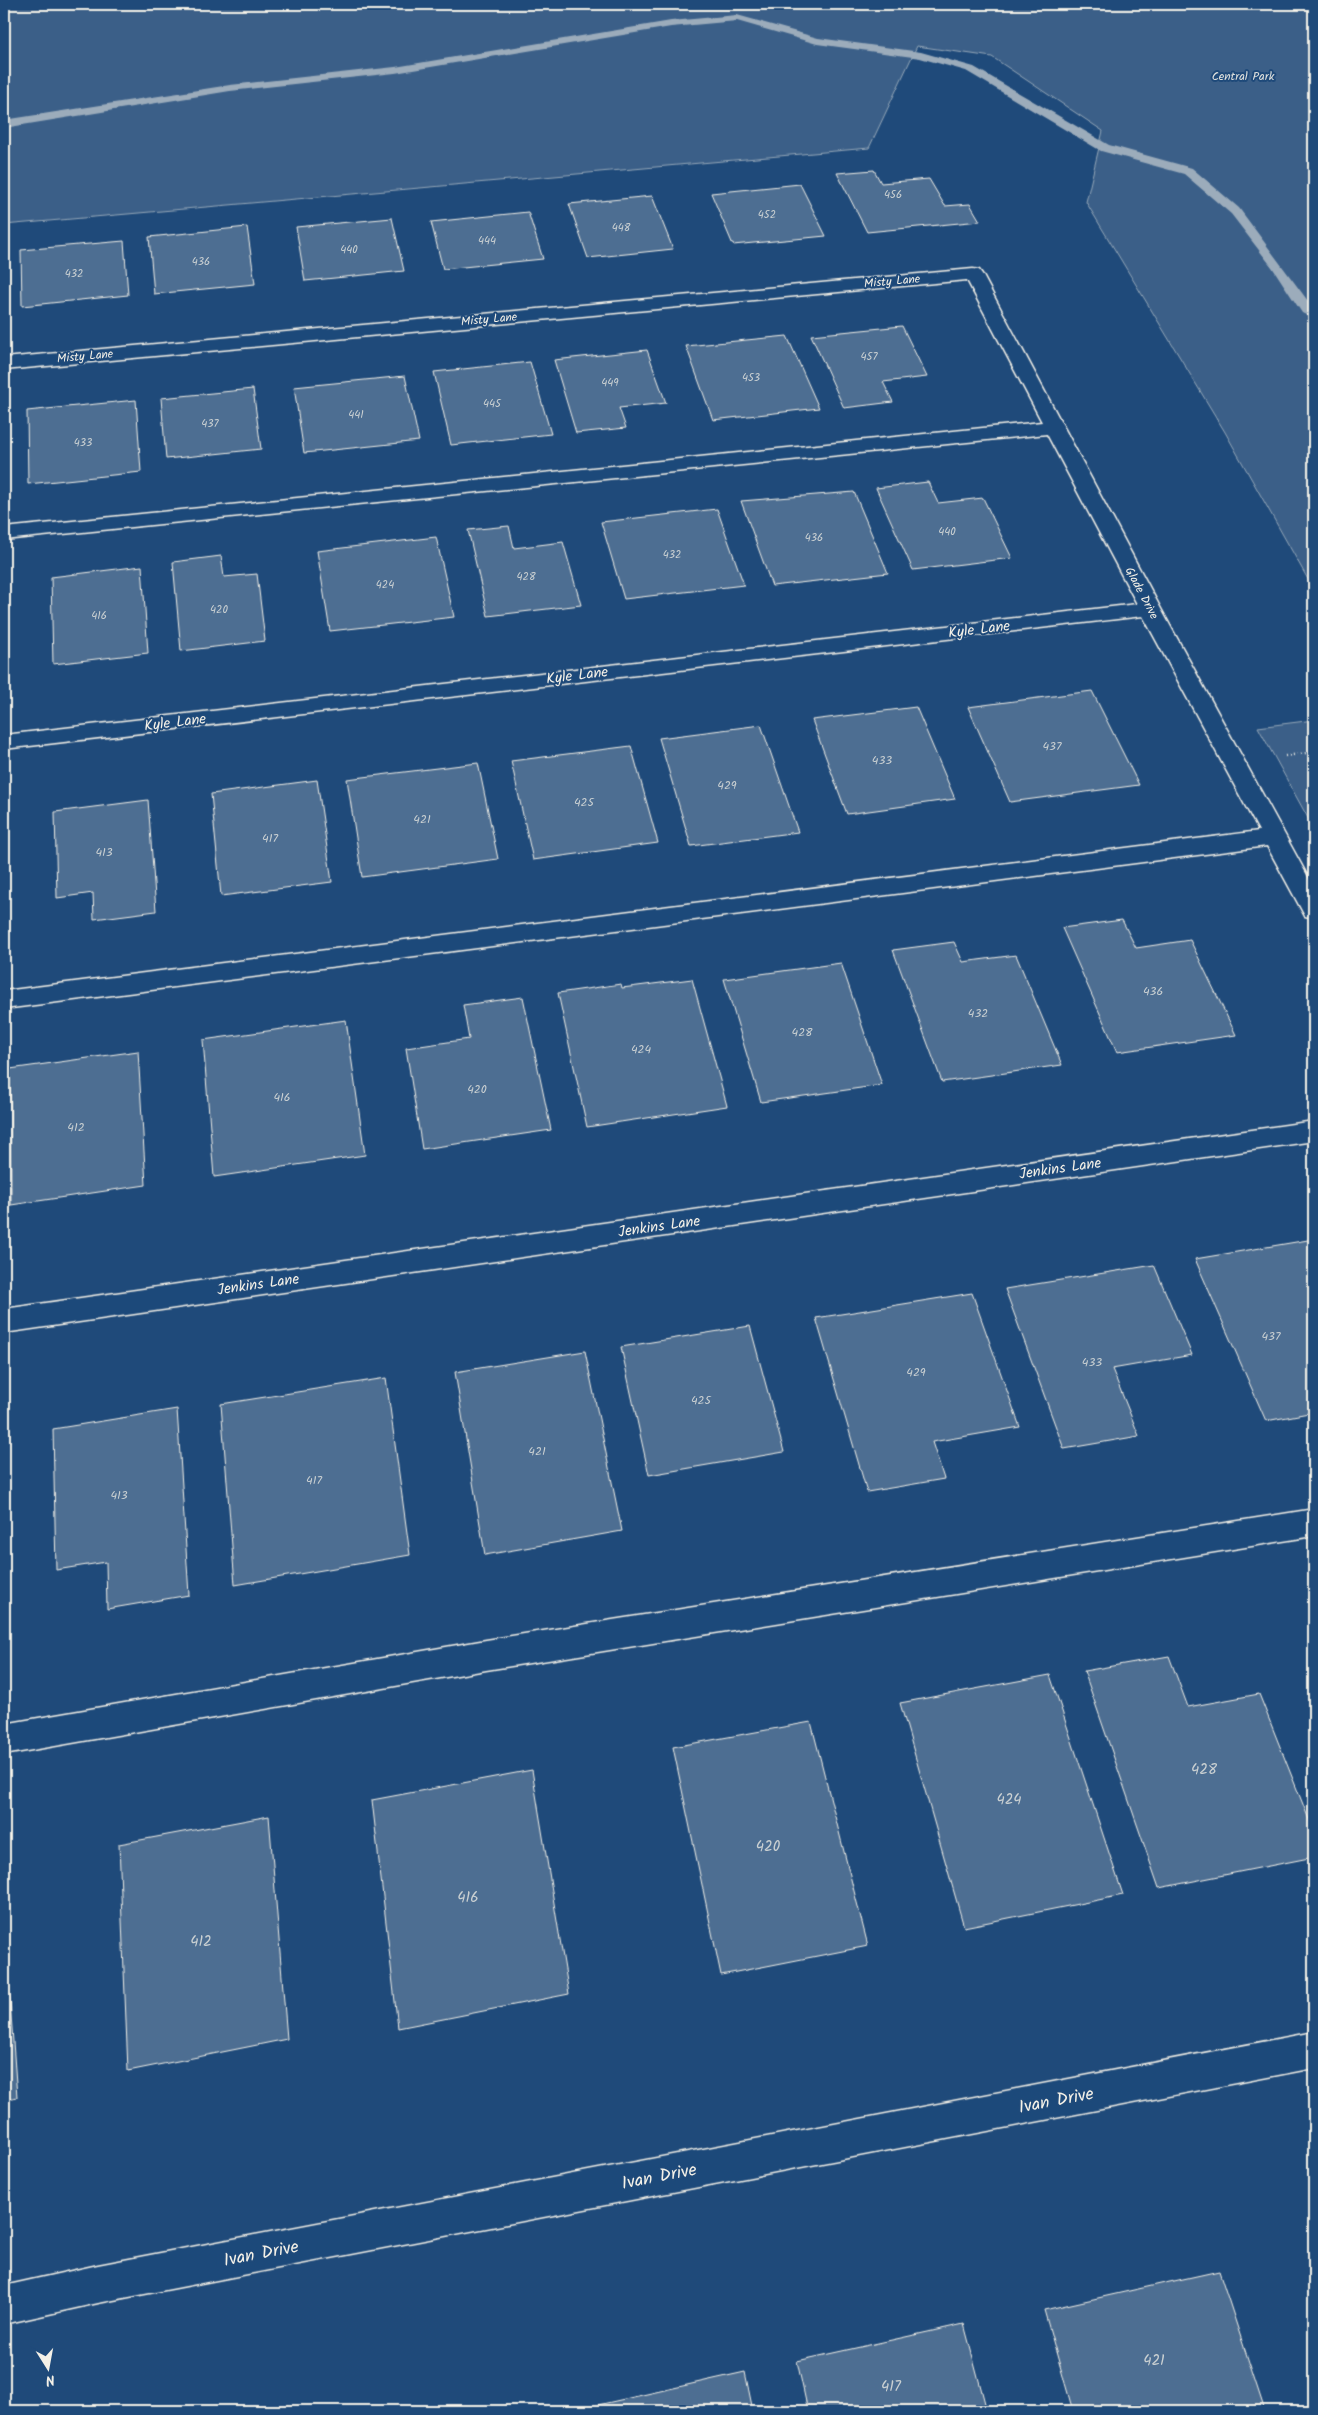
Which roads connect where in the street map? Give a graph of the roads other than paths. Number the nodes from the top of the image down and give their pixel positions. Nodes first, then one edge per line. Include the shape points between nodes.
1 (973, 274) joint
2 (4, 364) edge
3 (1054, 427) junction
4 (4, 534) edge
5 (1150, 609) junction
6 (4, 742) edge
7 (1275, 837) junction
8 (1314, 910) edge
9 (4, 1000) edge
10 (1314, 1131) edge
11 (4, 1321) edge
12 (1314, 1522) edge
13 (4, 1740) edge
14 (1314, 2050) edge
15 (4, 2305) edge

1 - 2 street, Misty Lane
1 - 3 street, Glade Drive
3 - 4 street
3 - 5 street, Glade Drive
5 - 6 street, Kyle Lane
5 - 7 street, Glade Drive
7 - 8 street, Glade Drive
7 - 9 street
10 - 11 street, Jenkins Lane
12 - 13 street via 486,1655
14 - 15 street, Ivan Drive via 118,2280

